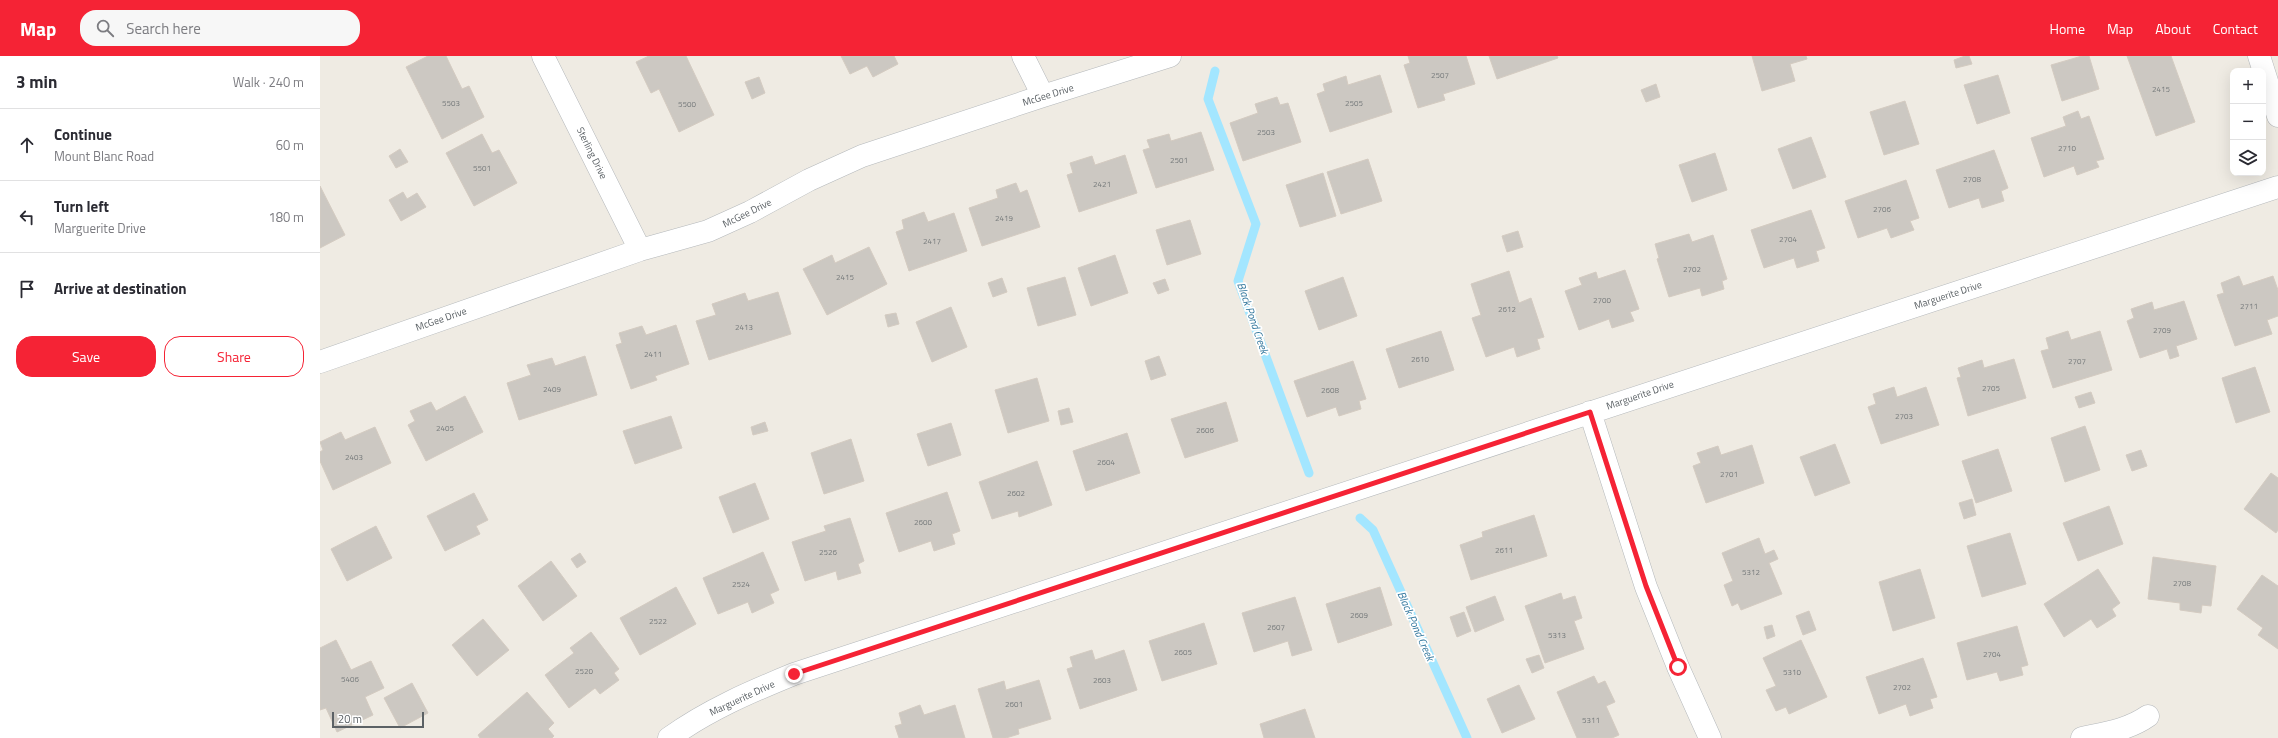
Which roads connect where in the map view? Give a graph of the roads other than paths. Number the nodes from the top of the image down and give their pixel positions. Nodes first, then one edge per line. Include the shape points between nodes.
1 (543, 56) edge
2 (1024, 56) edge
3 (1170, 56) edge
4 (2259, 56) edge
5 (1043, 96) junction
6 (2278, 116) edge
7 (2278, 187) edge
8 (640, 250) junction
9 (320, 362) edge
10 (1590, 412) junction
11 (2148, 716) dead end
12 (669, 738) edge
13 (1710, 738) edge
14 (2082, 738) edge

1 - 8 street, Sterling Drive
2 - 5 street
3 - 5 street, McGee Drive
4 - 6 street
5 - 8 street, McGee Drive via 862,156 708,231
7 - 10 street, Marguerite Drive
8 - 9 street, McGee Drive
10 - 12 street, Marguerite Drive via 794,674 731,701 691,722
10 - 13 street via 1646,586
11 - 14 street via 2137,724 2122,729

